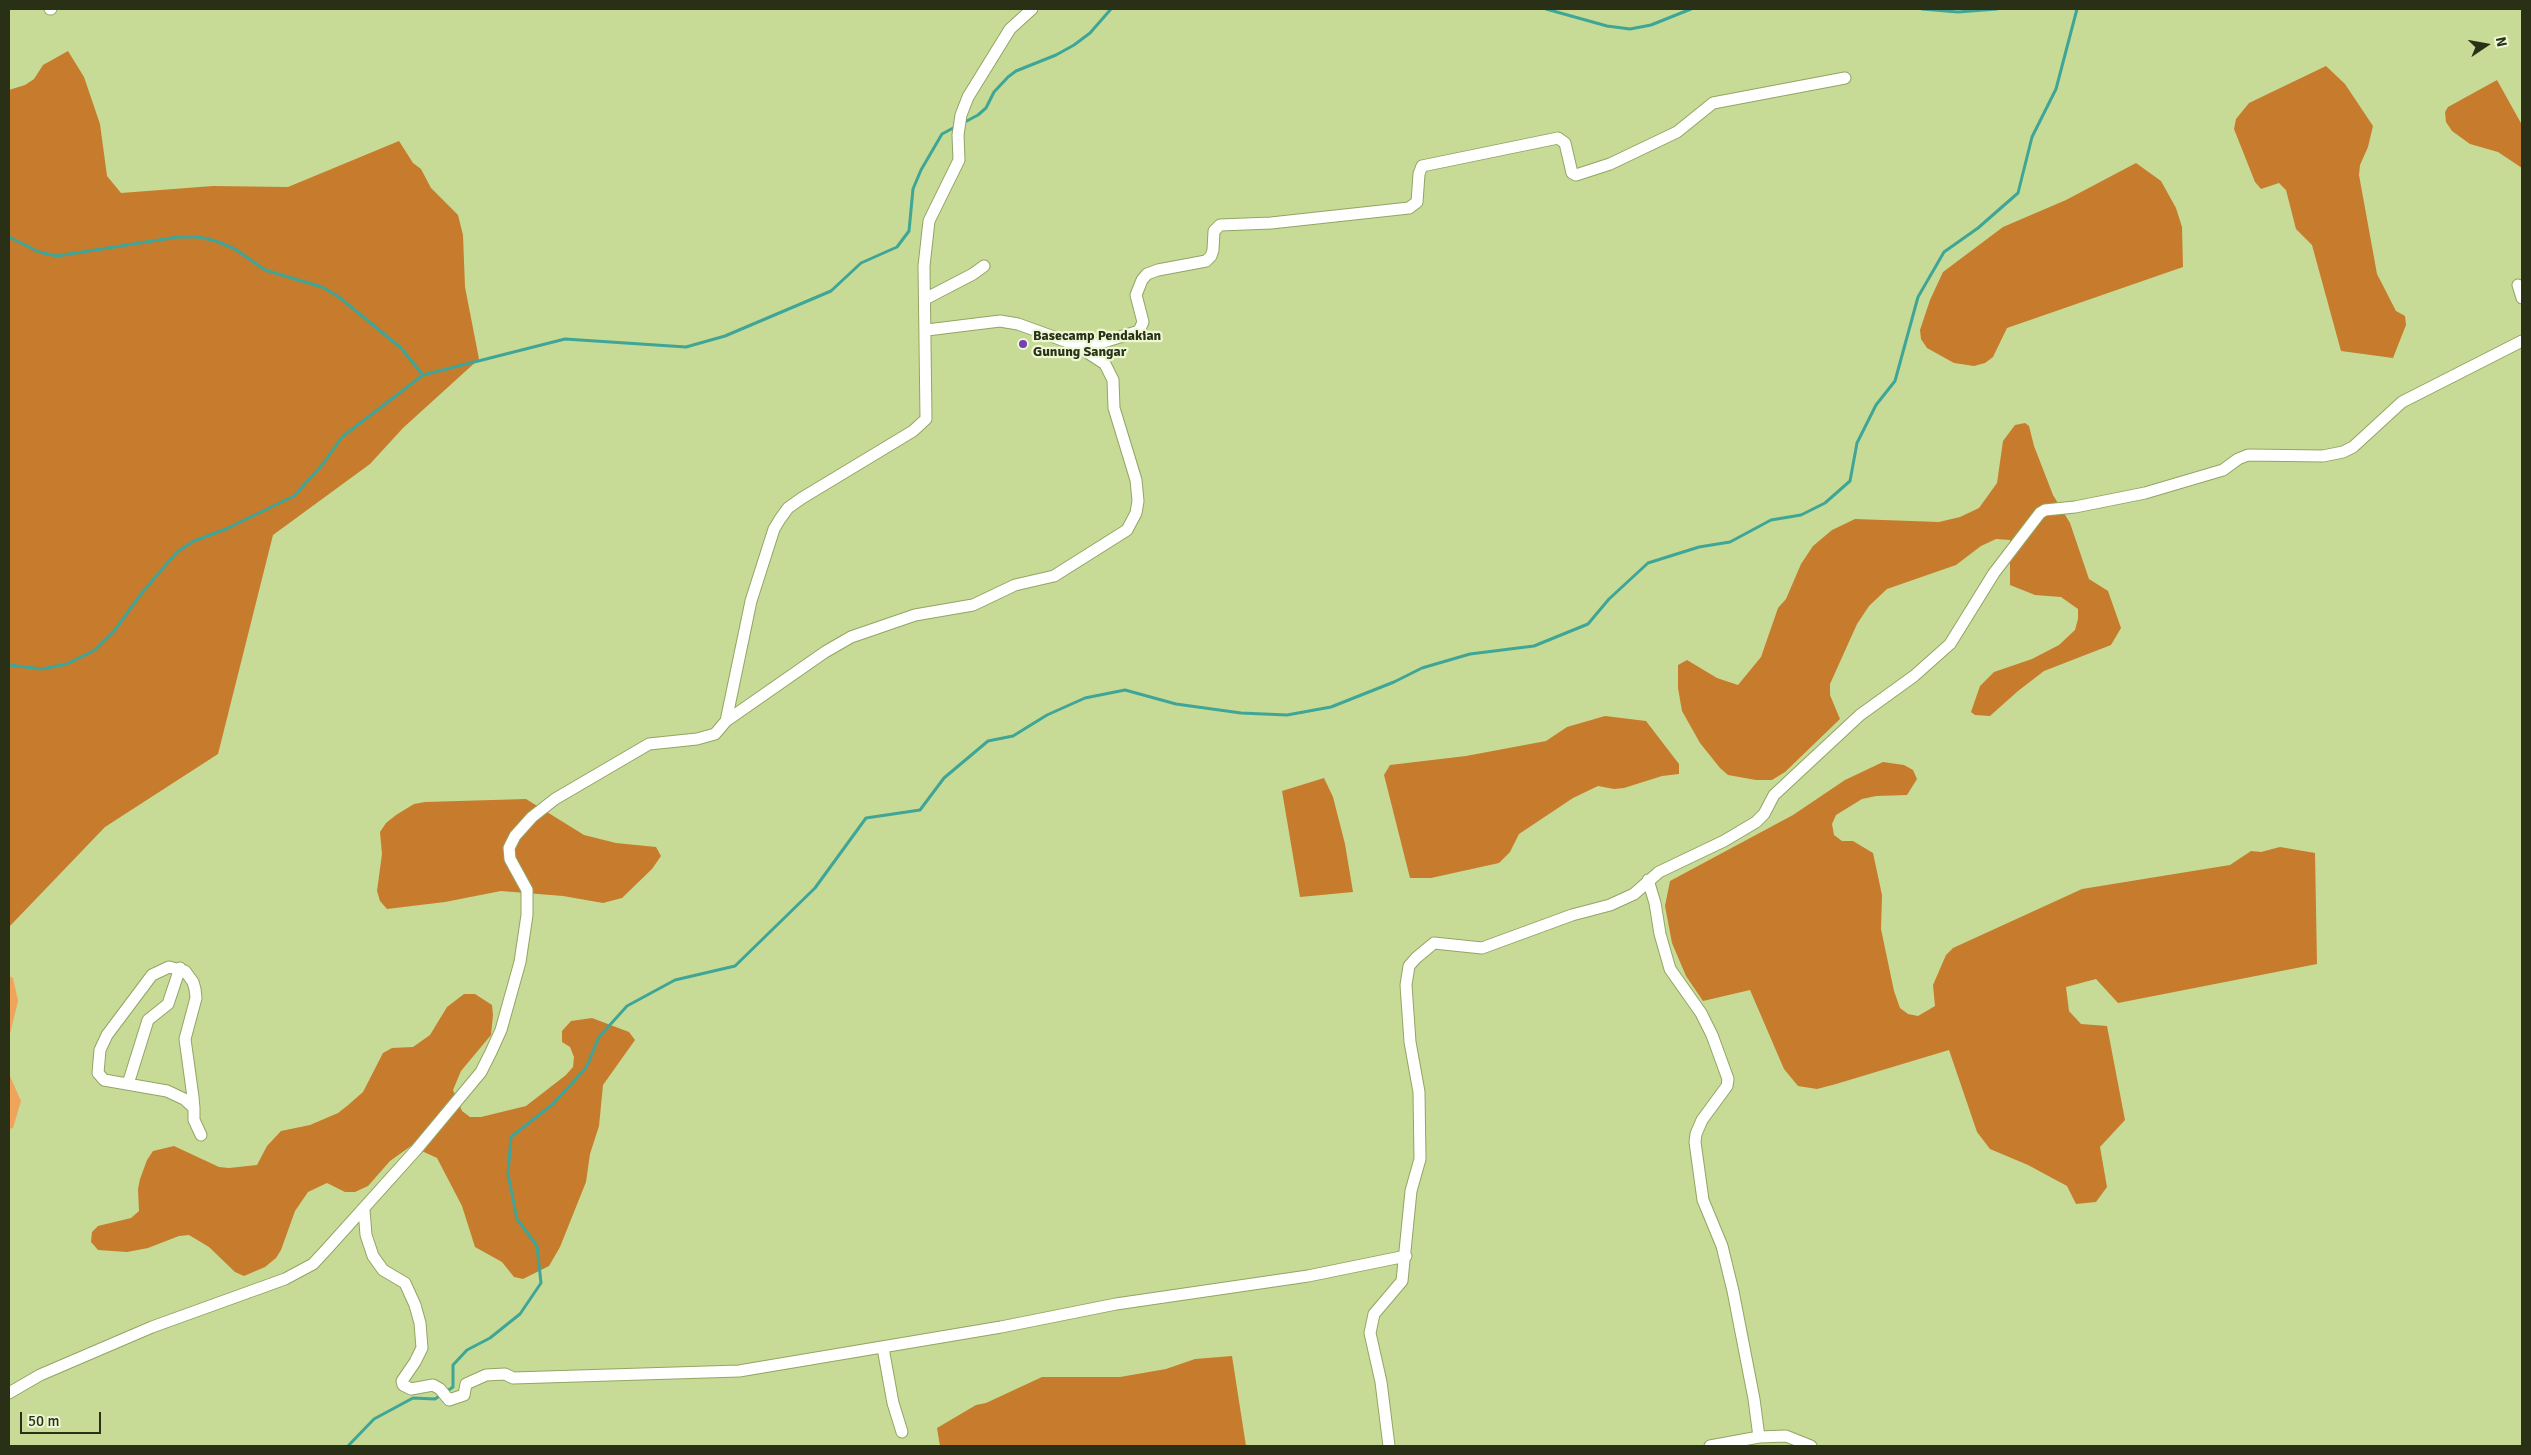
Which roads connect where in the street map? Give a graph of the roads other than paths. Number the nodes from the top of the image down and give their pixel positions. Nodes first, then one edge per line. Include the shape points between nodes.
1 (1032, 9) edge
2 (1845, 78) dead end
3 (984, 266) dead end
4 (2518, 284) dead end
5 (2522, 298) edge
6 (925, 300) junction
7 (926, 330) junction
8 (2522, 341) edge
9 (1076, 345) junction
10 (726, 721) junction
11 (1648, 880) junction
12 (180, 968) junction
13 (128, 1084) junction
14 (194, 1108) junction
15 (201, 1136) dead end
16 (364, 1210) junction
17 (1406, 1256) junction
18 (883, 1348) junction
19 (9, 1393) edge
20 (902, 1432) dead end
21 (1759, 1437) junction
22 (1389, 1446) edge
23 (1710, 1446) edge
24 (1811, 1446) edge

1 - 6 street via 1010,29 968,97 961,115 958,135 960,160 929,221 925,241
2 - 9 street via 1713,103 1677,132 1610,164 1576,175 1572,173 1566,143 1558,138 1422,166 1417,202 1413,208 1220,225 1214,231 1213,250 1206,261 1158,270 1142,280 1136,295 1143,322 1139,331 1094,345
3 - 6 street
4 - 5 street
6 - 7 street
7 - 9 street via 1000,321 1018,324
7 - 10 street via 928,414 924,423 788,508 774,529 751,601
8 - 11 street via 2402,402 2354,447 2343,452 2323,456 2248,455 2223,470 2145,493 2044,510 1994,574 1950,644 1931,662 1860,714 1774,795 1756,822
9 - 10 street via 1105,364 1113,380 1114,408 1136,480 1138,501 1127,530 1054,576 1015,585 973,605 915,616 844,641
10 - 16 street via 718,731 704,738 654,742 642,747 555,799 515,836 509,854 527,890 527,915 520,962 501,1030 481,1072
11 - 17 street via 1634,894 1610,905 1572,915 1482,948 1434,943 1409,966 1406,1005 1421,1137 1420,1158 1409,1205
11 - 21 street via 1670,969 1701,1013 1728,1079 1727,1086 1702,1120 1695,1142 1703,1200 1722,1246 1734,1291
12 - 13 street via 168,1004 148,1020
12 - 13 street via 162,968 152,975 103,1043 97,1067 99,1076 104,1080
12 - 14 street via 190,976 196,998 185,1039
13 - 14 street via 167,1092 184,1099
14 - 15 street via 194,1120
16 - 18 street via 372,1256 382,1270 405,1283 420,1322 422,1348 402,1381 403,1385 411,1388 433,1385 451,1399 464,1395 466,1384 486,1374 505,1374 513,1378 739,1371
16 - 19 street via 302,1271 270,1286 152,1327 40,1375
17 - 18 street via 1308,1276 1116,1304
17 - 22 street via 1401,1284 1371,1321 1370,1334 1381,1382
18 - 20 street
21 - 23 street
21 - 24 street via 1786,1436

